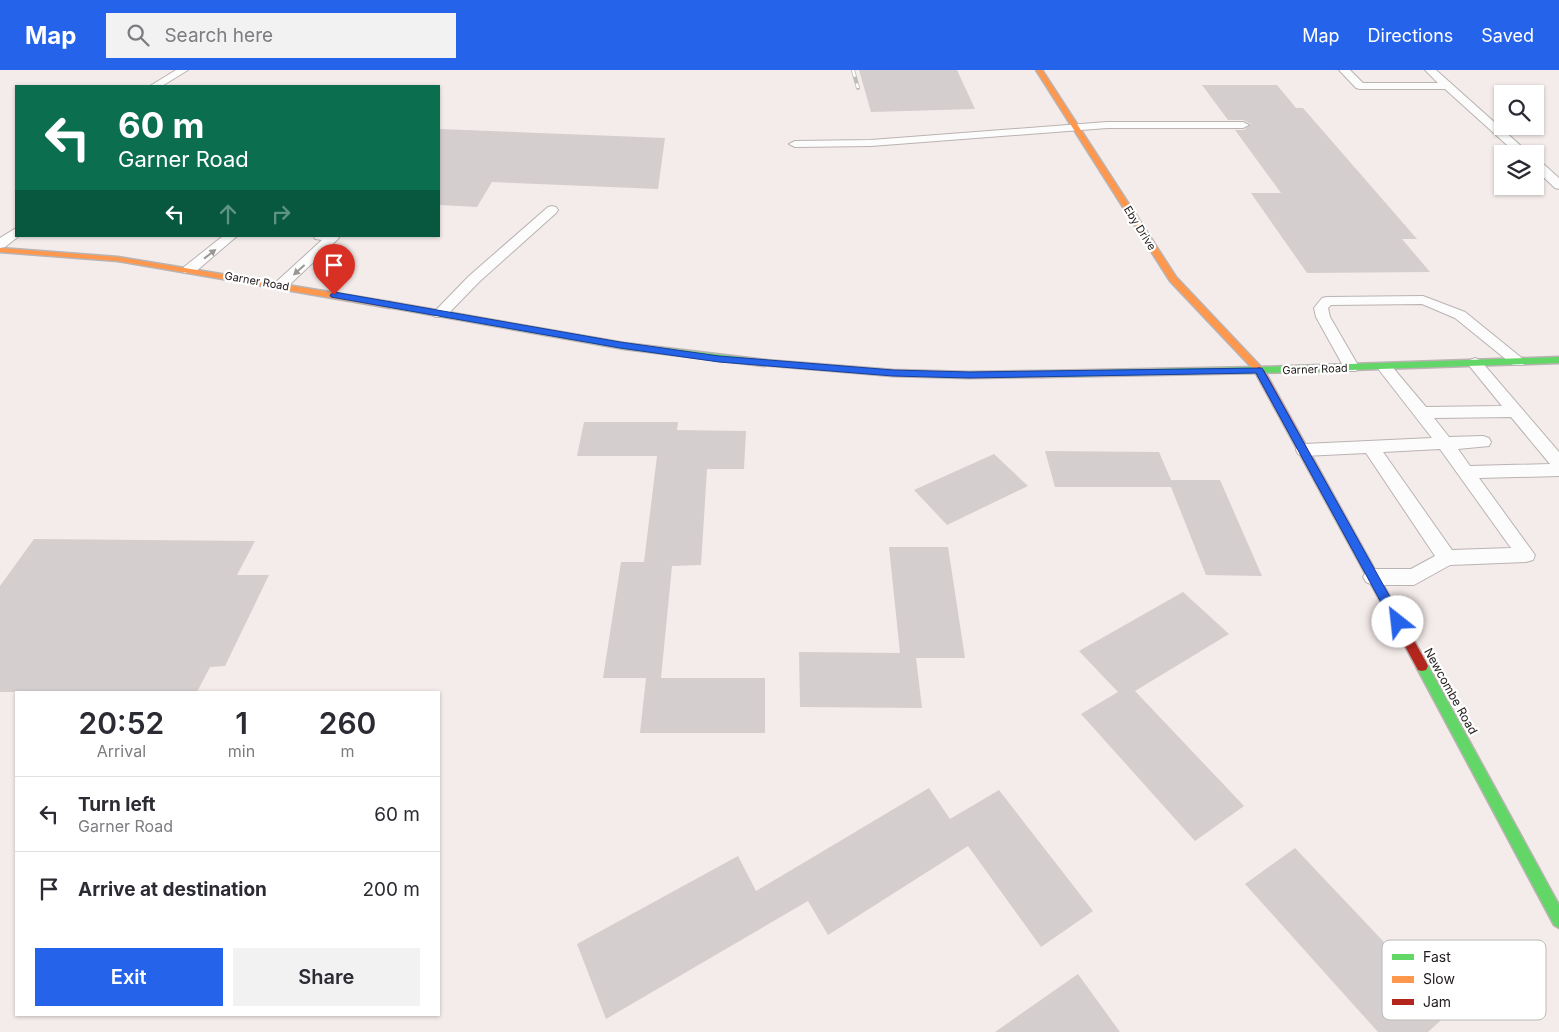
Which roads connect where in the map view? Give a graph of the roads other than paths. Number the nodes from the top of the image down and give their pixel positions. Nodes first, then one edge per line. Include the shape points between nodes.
1 (183, 70) edge
2 (1039, 70) edge
3 (1344, 70) edge
4 (1430, 70) edge
5 (157, 85) edge
6 (1448, 86) junction
7 (1243, 125) dead end
8 (1076, 127) junction
9 (794, 144) dead end
10 (1514, 145) edge
11 (1544, 171) edge
12 (1559, 185) edge
13 (552, 210) dead end
14 (15, 233) edge
15 (230, 237) edge
16 (326, 237) edge
17 (0, 244) edge
18 (0, 250) edge
19 (189, 270) junction
20 (281, 285) junction
21 (440, 314) junction
22 (1559, 360) edge
23 (1518, 362) junction
24 (1475, 363) junction
25 (1384, 366) junction
26 (1351, 367) junction
27 (1259, 370) junction
28 (1515, 411) junction
29 (1421, 413) junction
30 (1484, 442) dead end
31 (1445, 443) junction
32 (1371, 447) junction
33 (1304, 450) junction
34 (1559, 463) edge
35 (1559, 470) edge
36 (1465, 472) junction
37 (1447, 558) junction
38 (1373, 577) junction
39 (1559, 920) edge

1 - 5 lane
2 - 8 main road, Eby Drive
3 - 6 lane via 1360,86
4 - 6 lane
6 - 10 lane
7 - 8 lane
8 - 9 lane via 871,143
8 - 27 main road, Eby Drive via 1173,279
11 - 12 lane
13 - 21 lane via 474,279
14 - 17 lane
19 -> 15 lane
16 -> 20 lane via 332,238
18 - 19 main road, Garner Road via 118,259
19 - 20 main road, Garner Road
20 - 21 main road, Garner Road
21 - 27 main road, Garner Road via 719,359 893,373 969,375
22 - 23 main road, Garner Road
23 - 24 main road, Garner Road
23 - 26 lane via 1460,315 1423,300 1327,302 1321,308 1323,317
24 - 25 main road, Garner Road
24 - 28 lane
25 - 26 main road, Garner Road
25 - 29 lane
26 - 27 main road, Garner Road
27 - 33 main road, Newcombe Road
28 - 29 lane
28 - 34 lane via 1534,441
29 - 31 lane
30 - 31 lane
31 - 32 lane
31 - 36 lane
32 - 33 lane
32 - 37 lane
33 - 38 main road, Newcombe Road
35 - 36 lane
36 - 37 lane via 1526,554
37 - 38 lane via 1414,577
38 - 39 main road, Newcombe Road

